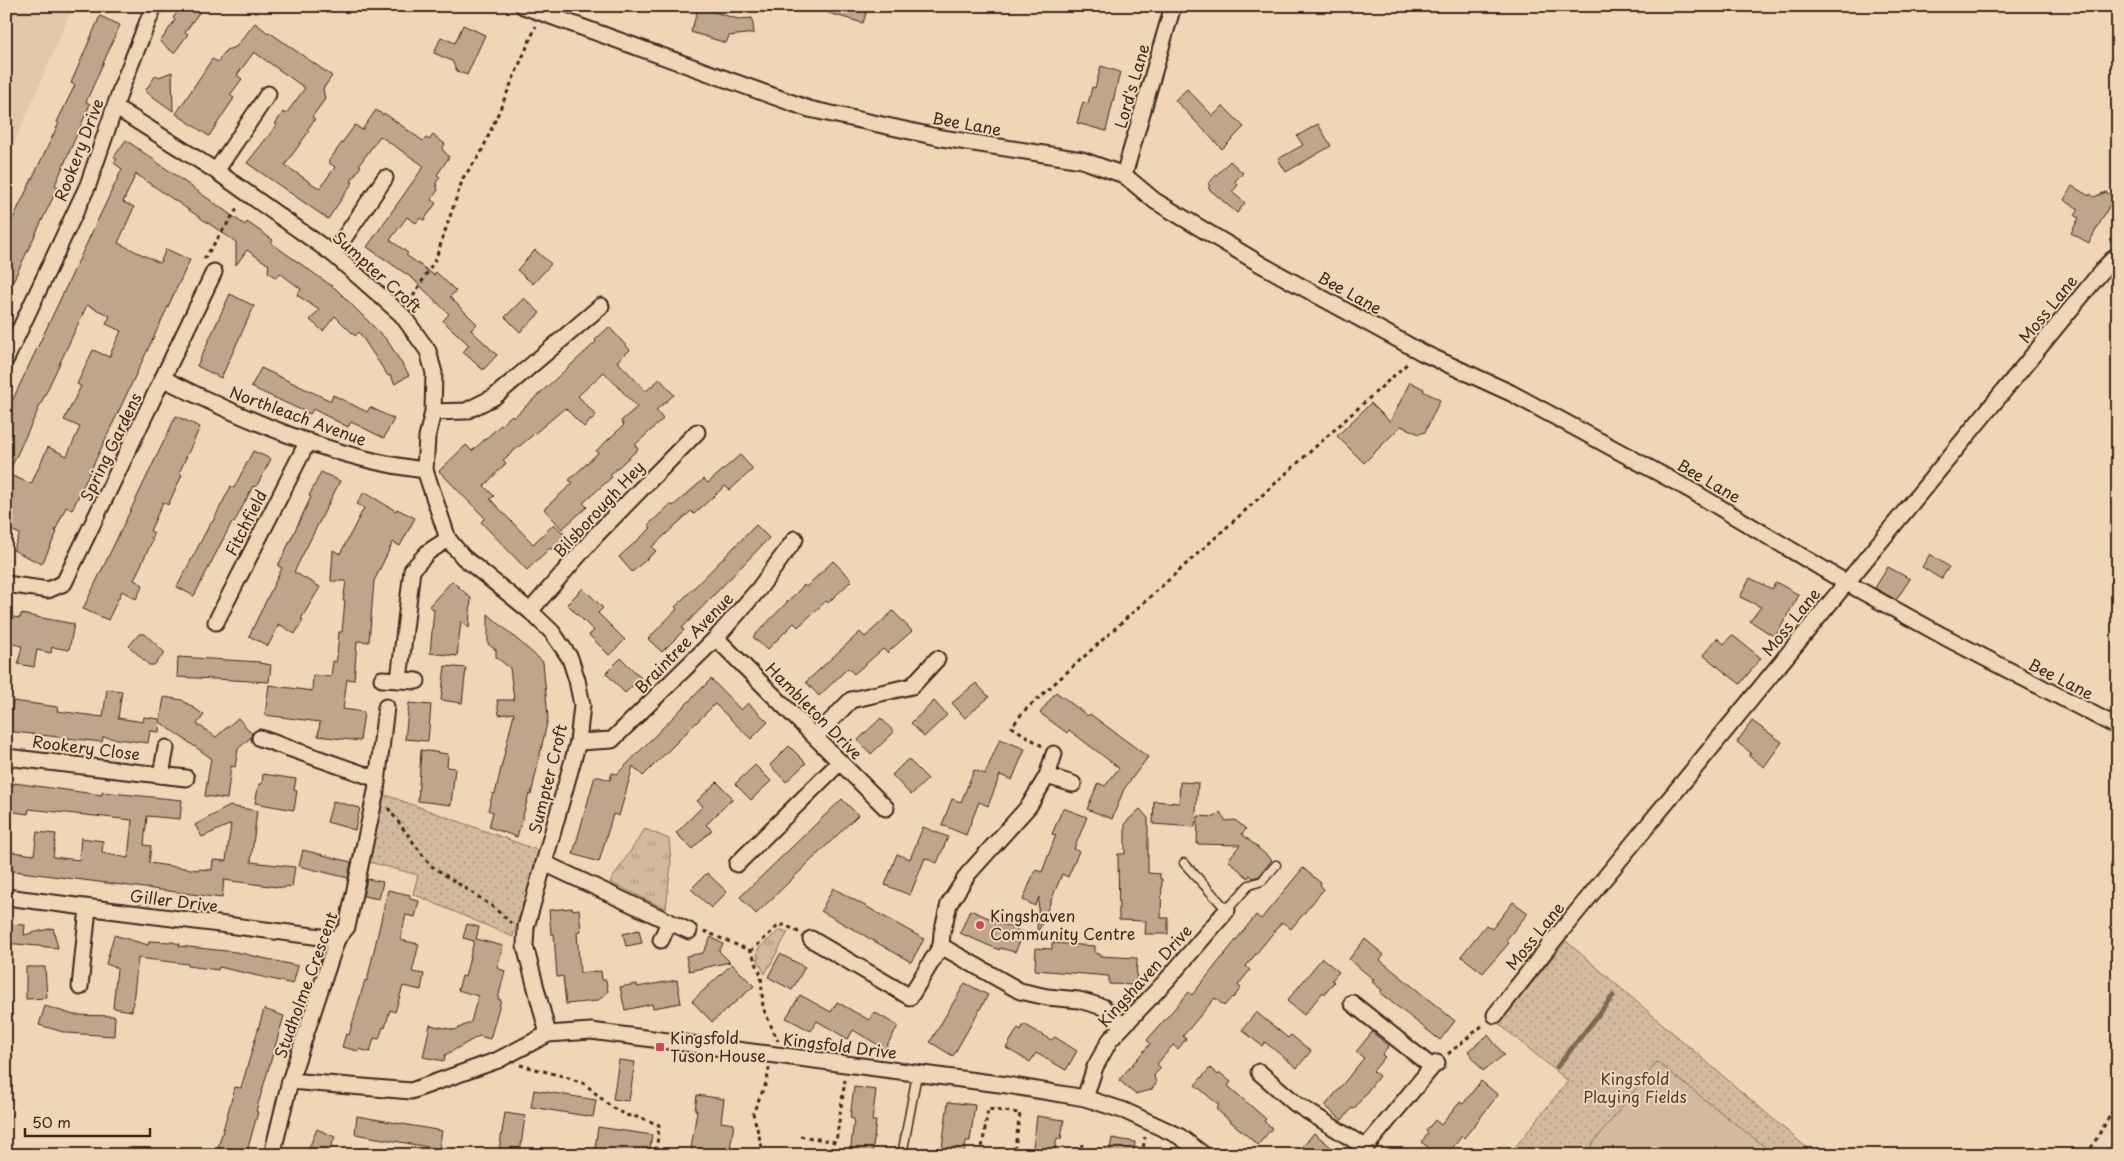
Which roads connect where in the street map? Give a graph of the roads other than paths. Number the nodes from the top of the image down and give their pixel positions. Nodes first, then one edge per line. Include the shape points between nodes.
1 (154, 6) edge
2 (523, 6) edge
3 (1173, 6) edge
4 (268, 94) dead end
5 (115, 107) junction
6 (216, 171) junction
7 (1124, 175) junction
8 (385, 178) dead end
9 (333, 254) junction
10 (2118, 254) edge
11 (214, 272) road end
12 (601, 306) dead end
13 (6, 358) edge
14 (164, 379) junction
15 (433, 412) junction
16 (697, 432) dead end
17 (308, 440) junction
18 (425, 470) junction
19 (448, 539) junction
20 (795, 539) dead end
21 (1845, 582) junction
22 (6, 584) edge
23 (530, 611) junction
24 (216, 622) dead end
25 (716, 638) junction
26 (937, 660) dead end
27 (382, 679) dead end
28 (399, 680) junction
29 (417, 682) dead end
30 (386, 707) dead end
31 (2118, 728) edge
32 (816, 736) junction
33 (260, 738) dead end
34 (578, 742) junction
35 (166, 748) dead end
36 (1054, 754) road end
37 (6, 757) edge
38 (840, 762) junction
39 (161, 775) junction
40 (1047, 776) junction
41 (186, 778) dead end
42 (377, 779) junction
43 (1073, 784) dead end
44 (886, 808) dead end
45 (544, 863) junction
46 (1184, 863) dead end
47 (737, 864) dead end
48 (1276, 865) dead end
49 (6, 897) edge
50 (88, 908) junction
51 (1227, 910) junction
52 (669, 922) junction
53 (689, 931) road end
54 (337, 939) junction
55 (811, 939) road end
56 (661, 940) dead end
57 (941, 946) junction
58 (80, 987) dead end
59 (1352, 1003) dead end
60 (1495, 1015) road end
61 (1122, 1025) junction
62 (548, 1034) junction
63 (1259, 1072) dead end
64 (917, 1074) junction
65 (290, 1081) junction
66 (1085, 1098) junction
67 (1362, 1151) edge
68 (272, 1155) edge
69 (902, 1155) edge
70 (1204, 1155) edge

1 - 5 street, Rookery Drive
2 - 7 street, Bee Lane via 809,109 942,138 1082,160
3 - 7 street, Lord's Lane
4 - 6 street
5 - 6 street, Sumpter Croft
5 - 13 street, Rookery Drive via 88,185
6 - 9 street, Sumpter Croft
7 - 21 street, Bee Lane via 1155,201 1262,265 1421,352 1511,393 1683,486
8 - 9 street
9 - 15 street, Sumpter Croft via 402,315 428,351 434,373
10 - 21 street, Moss Lane
11 - 14 street, Spring Gardens
12 - 15 street via 494,397 466,412
14 - 17 street, Northleach Avenue via 251,421
14 - 22 street, Spring Gardens via 64,583 48,590
15 - 18 street, Sumpter Croft via 427,437
16 - 23 street, Bilsborough Hey via 597,534
17 - 18 street, Northleach Avenue via 393,467
17 - 24 street, Fitchfield
18 - 19 street, Sumpter Croft
19 - 23 street, Sumpter Croft via 463,557
19 - 28 street via 428,552 412,570
20 - 25 street, Braintree Avenue via 758,590
21 - 31 street, Bee Lane
21 - 60 street, Moss Lane
23 - 34 street, Sumpter Croft via 552,632 570,658 582,704
25 - 32 street, Hambleton Drive
25 - 34 street, Braintree Avenue via 612,740
26 - 32 street via 912,686 851,700
27 - 28 street
28 - 29 street
30 - 42 street, Studholme Crescent
32 - 38 street, Hambleton Drive
33 - 42 street
34 - 45 street, Sumpter Croft
35 - 39 street, Rookery Close
36 - 40 street
37 - 39 street, Rookery Close
38 - 44 street, Hambleton Drive
38 - 47 street
39 - 41 street, Rookery Close
40 - 43 street
40 - 57 street via 1029,806 968,874 950,904
42 - 54 street, Studholme Crescent via 347,927
45 - 52 street
45 - 62 street, Sumpter Croft via 526,927 525,946
46 - 51 lane
48 - 51 lane via 1262,882 1249,885
49 - 50 street, Giller Drive
50 - 54 street, Giller Drive
50 - 58 street
51 - 61 street, Kingshaven Drive via 1166,982
52 - 53 street
52 - 56 street
54 - 65 street, Studholme Crescent
55 - 57 street via 910,997
57 - 61 street via 1020,991 1103,1007
59 - 67 street via 1434,1065
61 - 66 street, Kingshaven Drive via 1095,1067
62 - 64 street, Kingsfold Drive via 591,1031
62 - 65 street, Kingsfold Drive via 498,1060 411,1091
63 - 67 street via 1296,1104
64 - 66 street, Kingsfold Drive
64 - 69 lane
65 - 68 street, Studholme Crescent
66 - 70 street, Kingsfold Drive via 1125,1111 1179,1136

